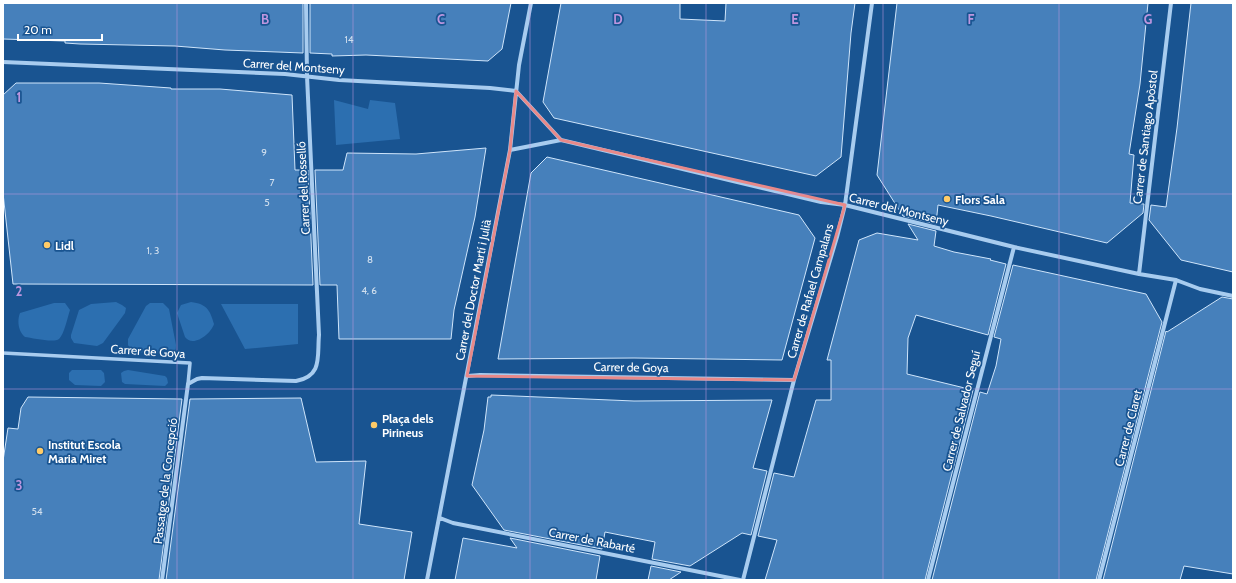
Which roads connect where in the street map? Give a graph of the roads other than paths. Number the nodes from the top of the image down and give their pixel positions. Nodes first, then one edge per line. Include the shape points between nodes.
1 (306, 3) edge
2 (531, 3) edge
3 (872, 3) edge
4 (1171, 3) edge
5 (3, 62) edge
6 (307, 76) junction
7 (516, 91) junction
8 (561, 140) junction
9 (510, 150) junction
10 (845, 205) junction
11 (1014, 246) junction
12 (1139, 274) junction
13 (1176, 280) junction
14 (1233, 296) edge
15 (3, 353) edge
16 (467, 376) junction
17 (794, 380) junction
18 (188, 384) junction
19 (440, 518) junction
20 (162, 580) edge
21 (427, 580) edge
22 (741, 580) edge
23 (928, 580) edge
24 (1099, 580) edge

1 - 6 street, Carrer del Rosselló
2 - 7 street, Carrer del Doctor Martí i Julià
3 - 10 street, Carrer de Rafael Campalans
4 - 12 street, Carrer de Santiago Apòstol
5 - 6 street, Carrer del Montseny
6 - 7 street, Carrer del Montseny
6 - 18 street, Carrer del Rosselló via 320,335 318,363 310,376 296,381 197,378
7 - 8 street
7 - 9 street, Carrer del Doctor Martí i Julià
8 - 9 street, Carrer del Montseny
8 - 10 street, Carrer del Montseny via 821,202
9 - 16 street, Carrer del Doctor Martí i Julià
10 - 11 street, Carrer del Montseny
10 - 17 street, Carrer de Rafael Campalans
11 - 12 street, Carrer del Montseny
11 - 23 street, Carrer de Salvador Seguí
12 - 13 street, Carrer del Montseny
13 - 14 street, Carrer del Montseny via 1200,289
13 - 24 street, Carrer de Claret
15 - 18 street, Carrer de Goya via 190,362
16 - 17 street, Carrer de Goya
16 - 19 street, Carrer del Doctor Martí i Julià
17 - 22 street, Carrer de Rafael Campalans
18 - 20 street, Passatge de la Concepció
19 - 21 street, Carrer del Doctor Martí i Julià
19 - 22 street, Carrer de Rabarté via 453,523

